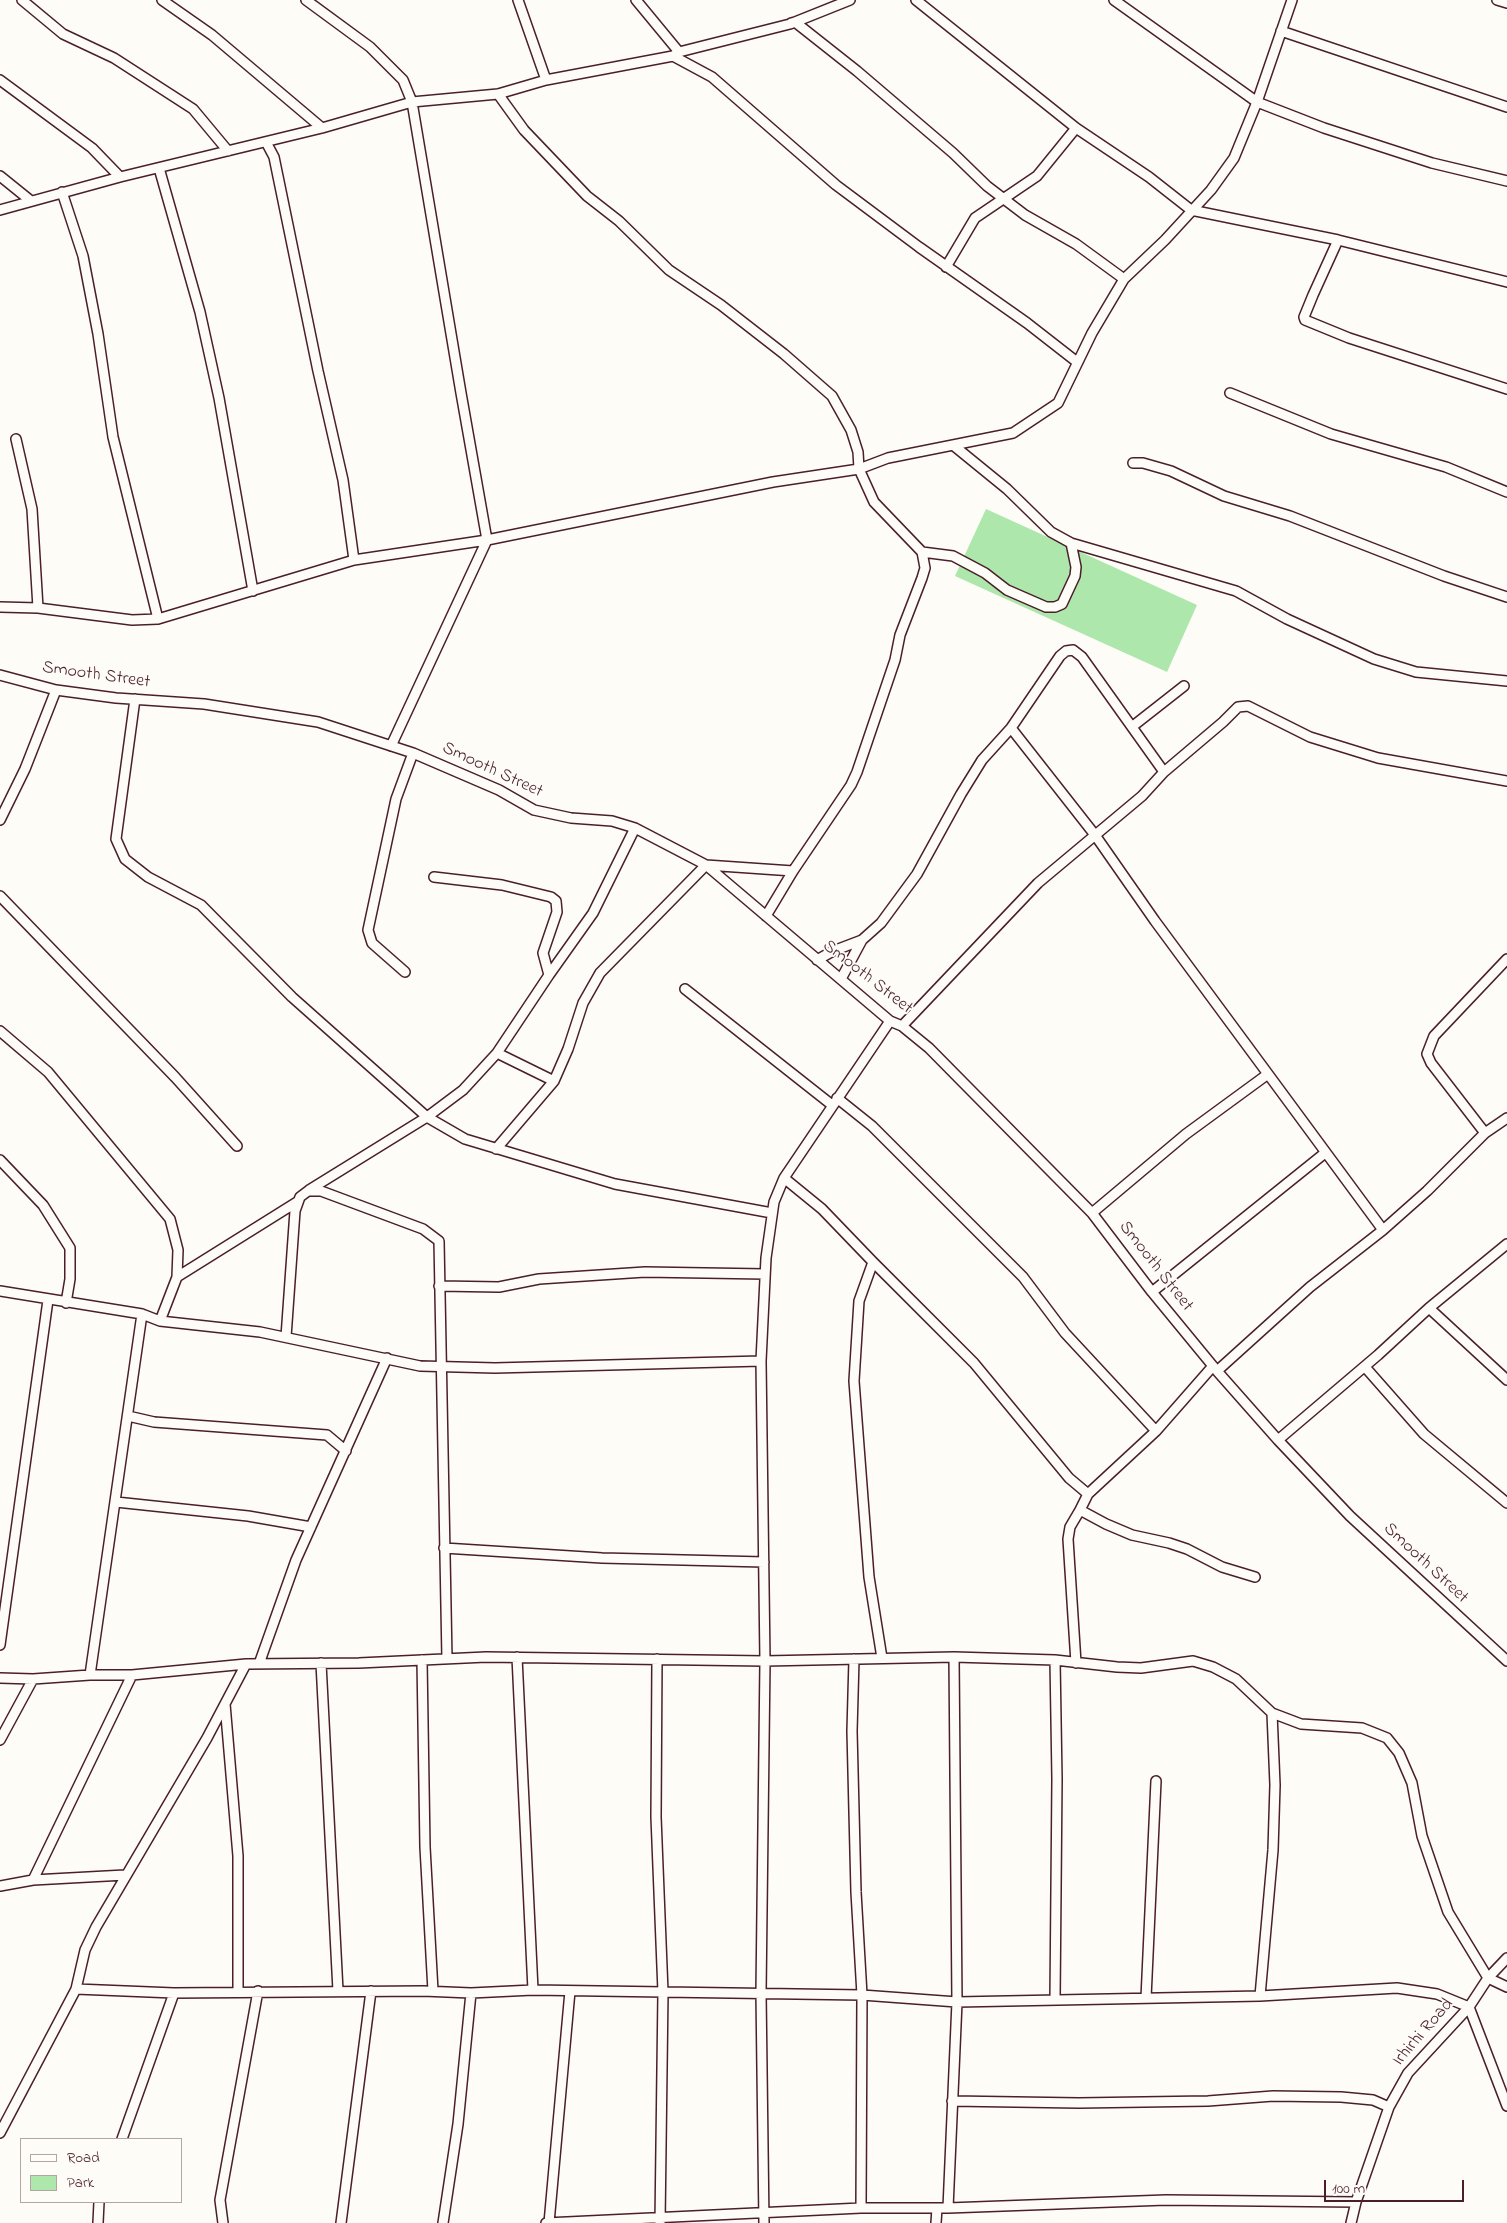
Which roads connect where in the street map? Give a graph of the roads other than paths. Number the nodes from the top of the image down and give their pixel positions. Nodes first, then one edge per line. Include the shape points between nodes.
1 (22, 0) edge
2 (162, 0) edge
3 (306, 0) edge
4 (518, 0) edge
5 (636, 0) edge
6 (850, 0) edge
7 (916, 0) edge
8 (1114, 0) edge
9 (1292, 0) edge
10 (1497, 0) edge
11 (1507, 3) edge
12 (790, 24) junction
13 (1281, 32) junction
14 (676, 54) junction
15 (0, 80) edge
16 (546, 80) junction
17 (498, 94) junction
18 (412, 102) junction
19 (1257, 102) junction
20 (1507, 106) edge
21 (322, 128) junction
22 (1076, 128) junction
23 (266, 142) junction
24 (228, 151) junction
25 (159, 168) junction
26 (0, 176) edge
27 (120, 177) junction
28 (1507, 181) edge
29 (62, 192) junction
30 (1002, 198) junction
31 (30, 201) junction
32 (0, 210) edge
33 (1191, 210) junction
34 (1338, 240) junction
35 (946, 267) junction
36 (1124, 279) junction
37 (1507, 282) edge
38 (1077, 362) junction
39 (1507, 389) edge
40 (1230, 393) dead end
41 (16, 439) dead end
42 (953, 445) junction
43 (1133, 463) dead end
44 (859, 469) junction
45 (1507, 492) edge
46 (487, 540) junction
47 (1071, 543) junction
48 (922, 552) junction
49 (354, 560) junction
50 (253, 591) junction
51 (1507, 597) edge
52 (0, 607) edge
53 (38, 608) junction
54 (158, 619) junction
55 (0, 675) edge
56 (1507, 681) edge
57 (1184, 686) dead end
58 (56, 690) junction
59 (135, 699) junction
60 (1133, 726) junction
61 (1011, 728) junction
62 (391, 746) junction
63 (413, 753) junction
64 (1164, 772) junction
65 (1507, 781) edge
66 (0, 820) edge
67 (635, 828) junction
68 (1095, 835) junction
69 (706, 865) junction
70 (793, 871) junction
71 (434, 877) dead end
72 (0, 896) edge
73 (766, 916) junction
74 (862, 940) junction
75 (1507, 959) edge
76 (817, 960) junction
77 (406, 972) dead end
78 (548, 975) junction
79 (841, 980) junction
80 (685, 989) dead end
81 (890, 1022) junction
82 (902, 1026) junction
83 (0, 1031) edge
84 (498, 1053) junction
85 (1268, 1074) junction
86 (554, 1081) junction
87 (835, 1101) junction
88 (428, 1117) junction
89 (1507, 1118) edge
90 (1485, 1133) junction
91 (237, 1146) dead end
92 (496, 1149) junction
93 (1325, 1153) junction
94 (0, 1160) edge
95 (784, 1178) junction
96 (308, 1191) junction
97 (297, 1202) junction
98 (772, 1213) junction
99 (1092, 1213) junction
100 (1383, 1230) junction
101 (1507, 1244) edge
102 (873, 1262) junction
103 (765, 1274) junction
104 (177, 1277) junction
105 (439, 1286) junction
106 (0, 1291) edge
107 (1152, 1292) junction
108 (48, 1300) junction
109 (66, 1303) junction
110 (1429, 1308) junction
111 (142, 1314) junction
112 (160, 1321) junction
113 (286, 1337) junction
114 (387, 1358) junction
115 (761, 1361) junction
116 (440, 1367) junction
117 (1365, 1367) junction
118 (1215, 1369) junction
119 (1507, 1380) edge
120 (128, 1416) junction
121 (1156, 1431) junction
122 (1278, 1440) junction
123 (346, 1451) junction
124 (1088, 1494) junction
125 (116, 1502) junction
126 (1507, 1503) edge
127 (1080, 1510) junction
128 (311, 1527) junction
129 (444, 1548) junction
130 (764, 1562) junction
131 (1254, 1577) dead end
132 (0, 1645) edge
133 (954, 1656) junction
134 (517, 1657) junction
135 (447, 1658) junction
136 (882, 1658) junction
137 (657, 1659) junction
138 (854, 1659) junction
139 (422, 1660) junction
140 (1055, 1660) junction
141 (765, 1661) junction
142 (1507, 1661) edge
143 (321, 1663) junction
144 (1076, 1663) junction
145 (246, 1664) junction
146 (259, 1664) junction
147 (90, 1675) junction
148 (132, 1675) junction
149 (0, 1678) edge
150 (33, 1678) junction
151 (225, 1704) junction
152 (1272, 1713) junction
153 (0, 1740) edge
154 (1156, 1781) dead end
155 (125, 1875) junction
156 (33, 1880) junction
157 (0, 1886) edge
158 (1507, 1958) edge
159 (1488, 1978) junction
160 (1507, 1987) edge
161 (76, 1989) junction
162 (533, 1990) junction
163 (238, 1991) junction
164 (258, 1991) junction
165 (338, 1991) junction
166 (371, 1991) junction
167 (433, 1991) junction
168 (570, 1991) junction
169 (663, 1992) junction
170 (174, 1993) junction
171 (471, 1993) junction
172 (761, 1993) junction
173 (862, 1995) junction
174 (1260, 1996) junction
175 (1146, 1998) junction
176 (1055, 1999) junction
177 (957, 2002) junction
178 (1469, 2007) junction
179 (952, 2101) junction
180 (1507, 2106) edge
181 (1389, 2107) junction
182 (0, 2133) edge
183 (122, 2138) edge
184 (1356, 2202) junction
185 (99, 2203) edge
186 (860, 2208) junction
187 (937, 2208) junction
188 (948, 2208) junction
189 (764, 2218) edge
190 (660, 2221) edge
191 (98, 2223) edge
192 (223, 2223) edge
193 (341, 2223) edge
194 (443, 2223) edge
195 (548, 2223) edge
196 (936, 2223) edge
197 (1351, 2223) edge

1 - 24 street via 63,34 114,58 193,110
2 - 21 street via 212,35
3 - 18 street via 370,47 403,80
4 - 16 street
5 - 14 street
6 - 12 street
7 - 22 street
8 - 19 street
9 - 13 street
10 - 11 street
12 - 14 street
12 - 30 street via 795,22 856,71
13 - 19 street
13 - 20 street
14 - 16 street
14 - 35 street via 712,77 836,185
15 - 27 street via 92,148
16 - 17 street
17 - 18 street
17 - 44 street via 524,130 587,196 619,221 669,270 721,304 832,396 851,430
18 - 21 street
18 - 46 street
19 - 28 street via 1414,157
19 - 33 street via 1234,158
21 - 23 street
22 - 30 street via 1037,176
22 - 33 street
23 - 24 street
23 - 49 street via 274,157 343,480
24 - 25 street
25 - 27 street
25 - 50 street via 200,312 220,398
26 - 31 street
27 - 29 street
29 - 31 street
29 - 54 street via 83,256 113,437
30 - 35 street via 975,218
30 - 36 street via 1076,244
31 - 32 street
33 - 34 street
33 - 36 street
34 - 37 street
34 - 39 street via 1305,320 1349,338
35 - 38 street via 1028,323
36 - 38 street
38 - 42 street via 1058,403 1013,433
40 - 45 street via 1331,434 1446,467
41 - 53 street via 32,509
42 - 44 street via 888,458
42 - 47 street via 1007,489 1051,532
43 - 51 street via 1171,471 1224,496 1290,516
44 - 46 street via 773,482
44 - 48 street via 874,502
46 - 49 street
46 - 62 street
47 - 48 street via 1075,576 1062,604 1055,607 1046,607 1008,590 985,572 952,556
47 - 56 street via 1236,591 1357,651 1416,672
48 - 70 street via 922,578 902,628 852,785
49 - 50 street
50 - 54 street
52 - 53 street
53 - 54 street via 132,620
55 - 58 street, Smooth Street
57 - 60 street
58 - 59 street, Smooth Street
58 - 66 street
59 - 62 street, Smooth Street via 204,704 318,722
59 - 88 street via 116,839 125,859 148,877 201,905 292,997
60 - 61 street via 1082,657 1070,650 1060,656
60 - 64 street
61 - 68 street
61 - 74 street via 982,760 917,874 881,923
62 - 63 street, Smooth Street
63 - 67 street, Smooth Street via 499,790 534,810
63 - 77 street via 396,798 368,930 372,943
64 - 65 street via 1238,707 1248,706 1310,737 1378,758
64 - 68 street via 1142,796
67 - 69 street, Smooth Street
67 - 78 street via 594,913
68 - 82 street via 1038,883
68 - 85 street
69 - 70 street
69 - 73 street, Smooth Street
69 - 86 street via 600,973 583,1003
70 - 73 street
71 - 78 street via 502,886 551,897 556,901 557,912 543,952
72 - 91 street
73 - 76 street, Smooth Street
74 - 76 street
74 - 79 street
75 - 90 street via 1434,1036 1427,1054
76 - 79 street, Smooth Street
78 - 84 street
79 - 81 street, Smooth Street
80 - 87 street
81 - 82 street, Smooth Street
81 - 87 street
82 - 99 street, Smooth Street via 929,1048
83 - 104 street via 48,1072 170,1219 178,1250
84 - 86 street
84 - 88 street via 463,1090
85 - 93 street
85 - 99 street via 1186,1134
86 - 92 street
87 - 95 street
87 - 121 street via 872,1126 1023,1277 1065,1333
88 - 92 street via 465,1139
88 - 96 street
89 - 90 street
90 - 100 street
92 - 98 street via 615,1184
93 - 100 street
93 - 107 street
94 - 109 street via 43,1205 70,1248
95 - 98 street
95 - 102 street via 822,1209
96 - 97 street
96 - 105 street via 321,1191 423,1229 439,1241
97 - 104 street
97 - 113 street
98 - 103 street
99 - 107 street, Smooth Street
100 - 118 street via 1310,1287
101 - 110 street
102 - 124 street via 974,1363 1069,1478
102 - 136 street via 860,1301 854,1381 869,1577
103 - 105 street via 645,1272 539,1279 499,1287
103 - 115 street
104 - 112 street
105 - 116 street
106 - 108 street
107 - 118 street, Smooth Street
108 - 109 street
108 - 132 street
109 - 111 street
110 - 117 street
110 - 119 street
111 - 112 street
111 - 120 street
112 - 113 street
113 - 114 street
114 - 116 street
114 - 123 street
115 - 116 street
115 - 130 street
116 - 129 street
117 - 122 street
117 - 126 street via 1424,1434
118 - 121 street
118 - 122 street, Smooth Street
120 - 123 street via 154,1422 327,1435
120 - 125 street
121 - 124 street
122 - 142 street, Smooth Street via 1350,1516
123 - 128 street
124 - 127 street
125 - 128 street via 248,1516
125 - 147 street
127 - 131 street via 1132,1535 1169,1543 1222,1567
127 - 144 street via 1070,1527 1068,1539
128 - 146 street
129 - 130 street via 602,1558
129 - 135 street
130 - 141 street
133 - 136 street
133 - 140 street
133 - 177 street
134 - 135 street
134 - 137 street
134 - 162 street
135 - 139 street
136 - 138 street
137 - 141 street
137 - 169 street via 656,1817
138 - 141 street
138 - 173 street via 852,1741
139 - 143 street
139 - 167 street via 425,1847
140 - 144 street
140 - 176 street
141 - 172 street
143 - 146 street
143 - 165 street
144 - 152 street via 1141,1668 1193,1662 1213,1667 1236,1679
145 - 146 street
145 - 148 street
145 - 151 street
147 - 148 street
147 - 150 street
148 - 156 street
149 - 150 street
150 - 153 street
151 - 155 street
151 - 163 street via 238,1856
152 - 159 street via 1301,1724 1362,1728 1387,1738 1399,1753 1412,1783 1422,1836 1448,1912
152 - 174 street via 1273,1850
154 - 175 street
155 - 156 street
155 - 161 street via 84,1950
156 - 157 street
158 - 159 street, Irhirhi Road
159 - 160 street
159 - 178 street, Irhirhi Road
161 - 170 street
161 - 182 street
162 - 168 street
162 - 171 street
163 - 164 street
163 - 170 street
164 - 165 street
164 - 192 street via 220,2200
165 - 166 street
166 - 167 street
166 - 193 street
167 - 171 street
168 - 169 street
168 - 195 street
169 - 172 street
169 - 190 street
170 - 183 street
171 - 194 street via 458,2124
172 - 173 street
172 - 189 street
173 - 177 street
173 - 186 street
174 - 175 street
174 - 178 street via 1397,1988 1437,1994
175 - 176 street
176 - 177 street
177 - 179 street
178 - 180 street
178 - 181 street, Irhirhi Road via 1408,2073
179 - 181 street via 1079,2103 1283,2096 1373,2100
179 - 188 street
181 - 184 street, Irhirhi Road
184 - 188 street via 1166,2200
184 - 197 street, Irhirhi Road
185 - 191 street
186 - 187 street
186 - 189 street
187 - 188 street
187 - 196 street
189 - 190 street
190 - 195 street

